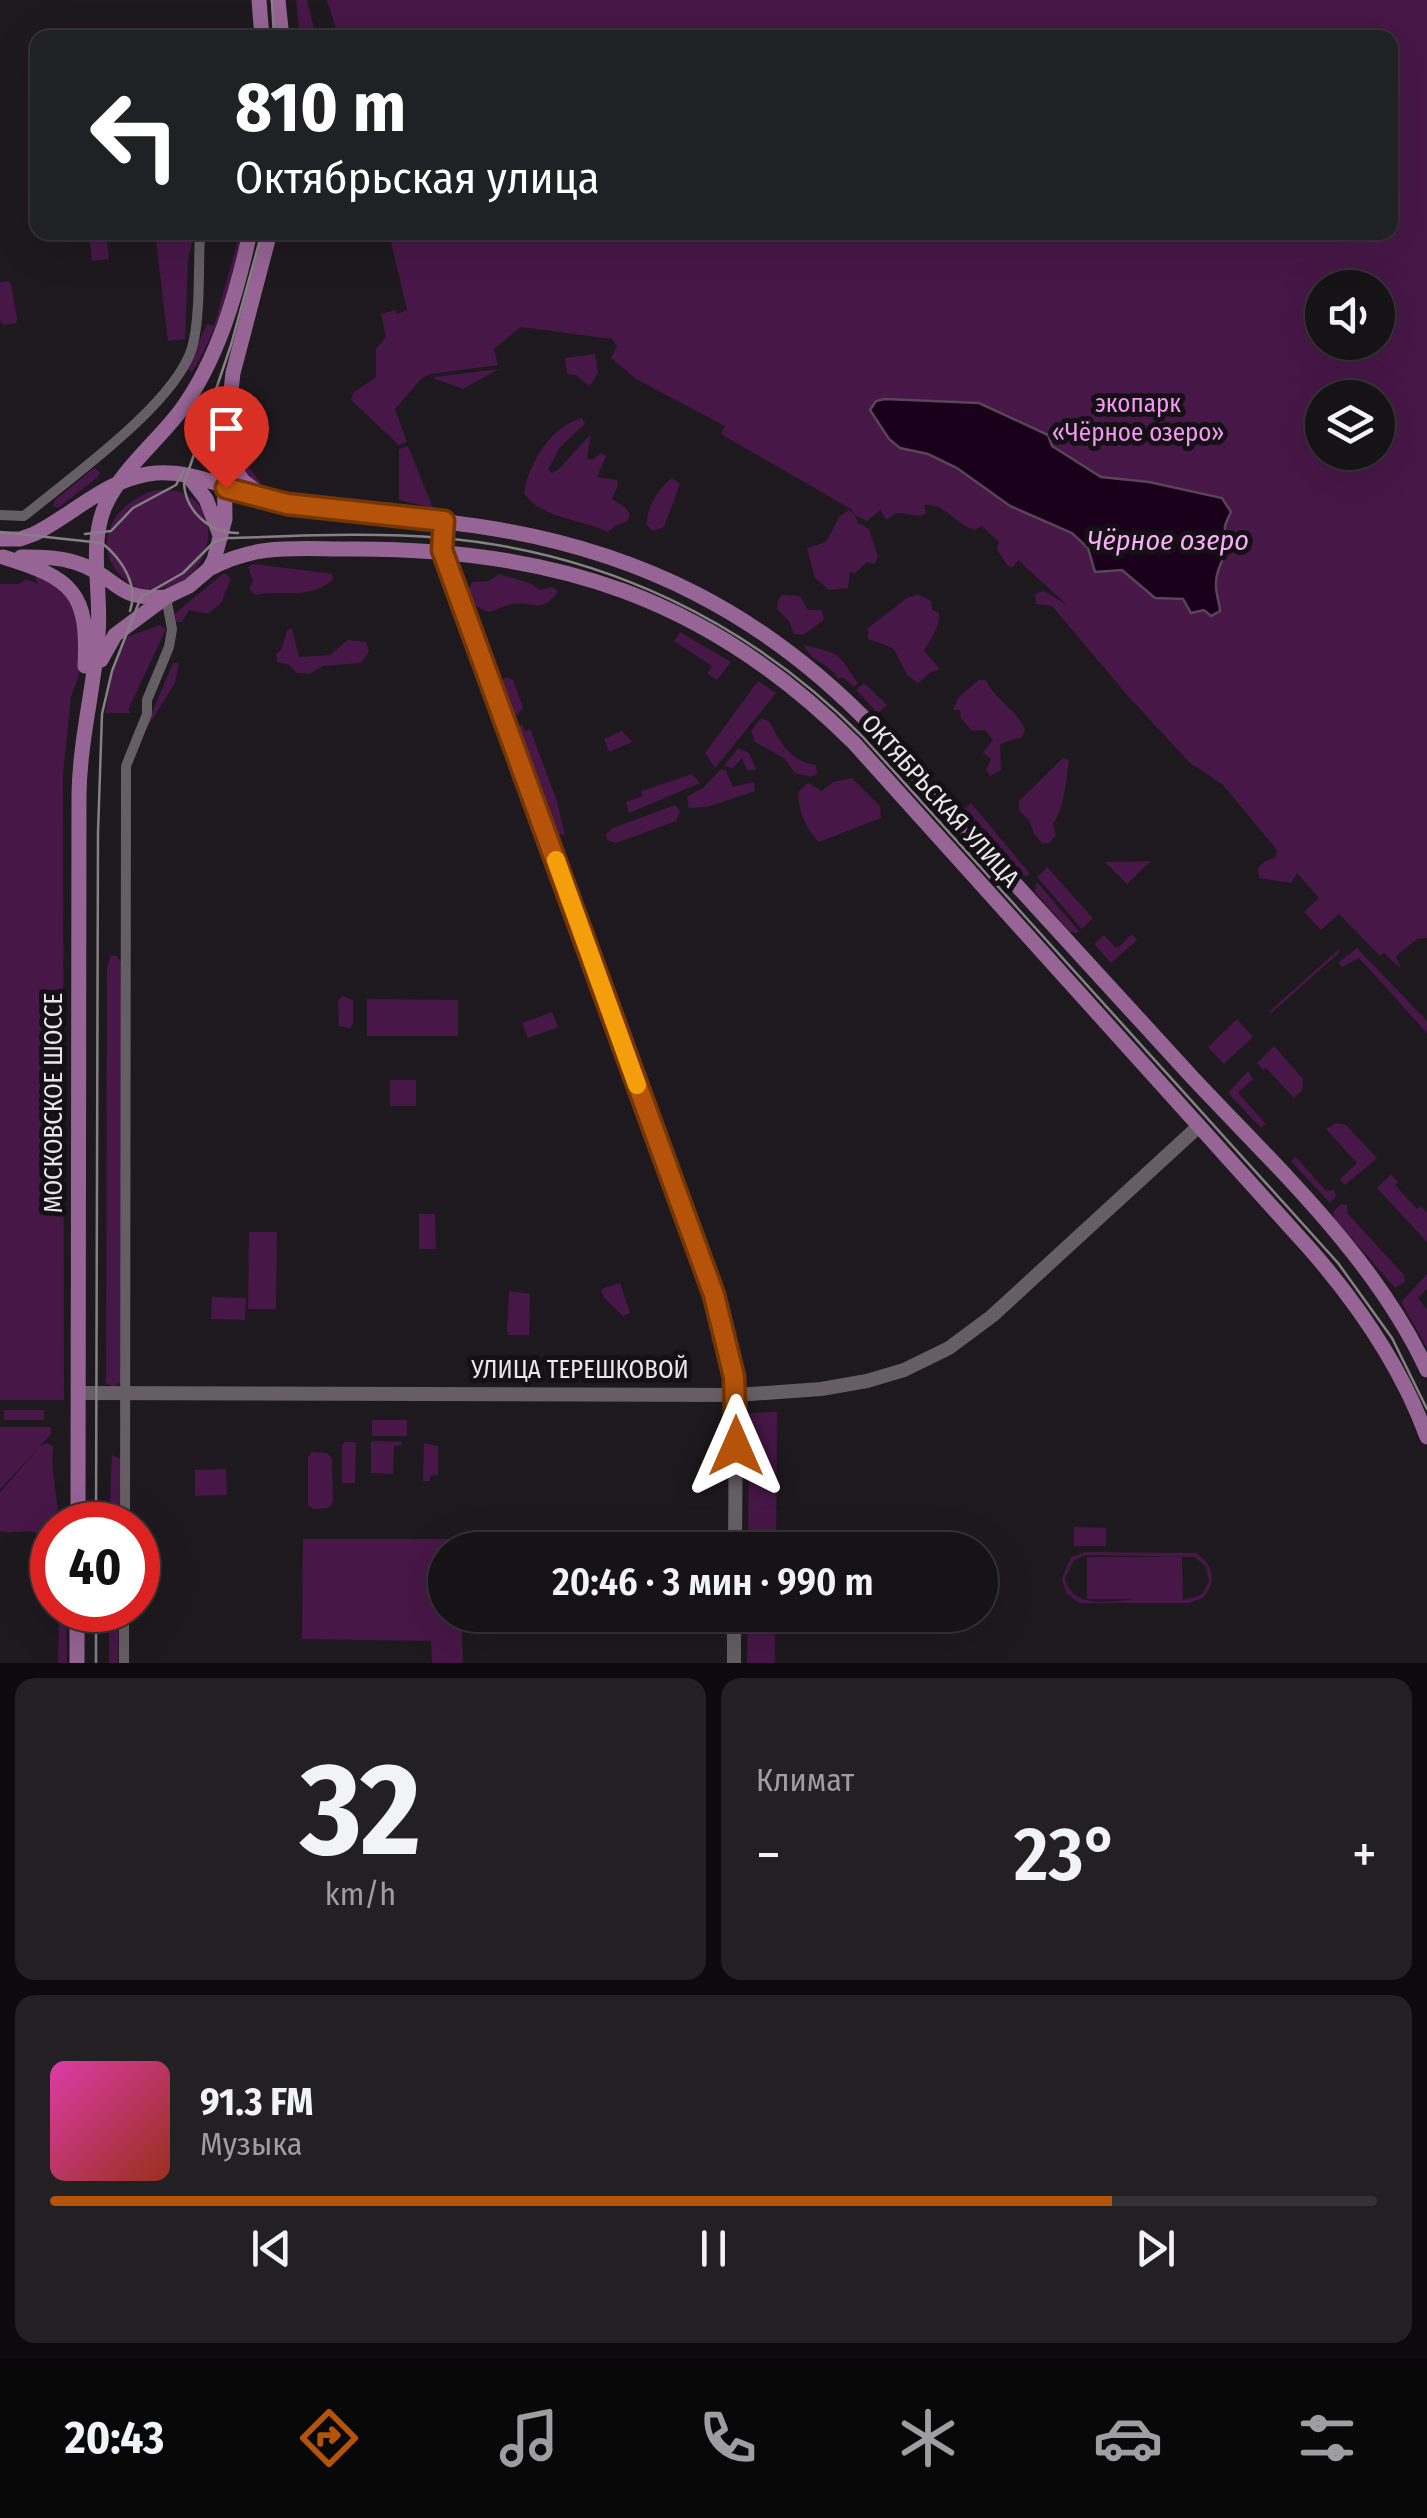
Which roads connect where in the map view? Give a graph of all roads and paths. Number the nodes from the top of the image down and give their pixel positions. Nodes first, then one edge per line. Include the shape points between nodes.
1 (259, 0) edge
2 (278, 0) edge
3 (261, 30) edge
4 (281, 30) edge
5 (200, 240) edge
6 (248, 240) edge
7 (268, 240) edge
8 (224, 449) junction
9 (186, 475) junction
10 (120, 482) junction
11 (226, 488) junction
12 (276, 503) junction
13 (0, 515) edge
14 (444, 521) junction
15 (0, 539) edge
16 (220, 540) junction
17 (442, 550) junction
18 (2, 557) edge
19 (209, 569) junction
20 (98, 572) junction
21 (166, 598) junction
22 (90, 682) junction
23 (86, 708) junction
24 (1220, 1106) junction
25 (1199, 1126) junction
26 (1427, 1370) edge
27 (79, 1393) junction
28 (125, 1393) junction
29 (736, 1396) junction
30 (1427, 1437) edge
31 (78, 1502) edge
32 (124, 1502) edge
33 (735, 1532) edge
34 (77, 1632) edge
35 (124, 1632) edge
36 (734, 1632) edge
37 (77, 1663) edge
38 (124, 1663) edge
39 (734, 1663) edge

1 - 3 main road
2 - 4 main road
5 - 13 street via 194,336 178,378 24,516
6 - 10 main road via 206,369 180,412
7 - 8 main road via 233,373
8 - 11 main road
8 - 12 main road via 243,481
9 - 10 main road via 152,473
9 - 11 main road, ОКТЯБРЬСКАЯ УЛИЦА
9 - 16 main road via 206,498
10 - 15 main road via 34,534
10 - 20 main road via 100,521
11 - 12 main road, ОКТЯБРЬСКАЯ УЛИЦА
11 - 16 main road
12 - 14 main road, ОКТЯБРЬСКАЯ УЛИЦА
14 - 17 main road
14 - 24 main road, ОКТЯБРЬСКАЯ УЛИЦА via 630,564 774,639 869,723
16 - 19 main road
17 - 19 main road, ОКТЯБРЬСКАЯ УЛИЦА via 266,548
17 - 25 main road, ОКТЯБРЬСКАЯ УЛИЦА via 554,570 638,596 710,629 787,682 854,743
17 - 29 street via 714,1295
18 - 20 main road via 62,558
18 - 23 main road via 52,574 78,602 86,625
19 - 21 main road, МОСКОВСКОЕ ШОССЕ
20 - 21 main road via 122,591
20 - 22 main road, МОСКОВСКОЕ ШОССЕ
21 - 22 main road, МОСКОВСКОЕ ШОССЕ via 110,640
21 - 28 street via 168,647 126,766
22 - 23 main road, МОСКОВСКОЕ ШОССЕ
23 - 27 main road, МОСКОВСКОЕ ШОССЕ via 79,794
24 - 25 main road, УЛИЦА ТЕРЕШКОВОЙ
24 - 26 main road, ОКТЯБРЬСКАЯ УЛИЦА via 1372,1274
25 - 29 street, УЛИЦА ТЕРЕШКОВОЙ via 949,1348 867,1382
25 - 30 main road, ОКТЯБРЬСКАЯ УЛИЦА via 1343,1287 1410,1395
27 - 28 street, УЛИЦА ТЕРЕШКОВОЙ
27 - 31 main road, МОСКОВСКОЕ ШОССЕ
28 - 29 street, УЛИЦА ТЕРЕШКОВОЙ
28 - 32 street
29 - 33 street
34 - 37 main road
35 - 38 street
36 - 39 street

